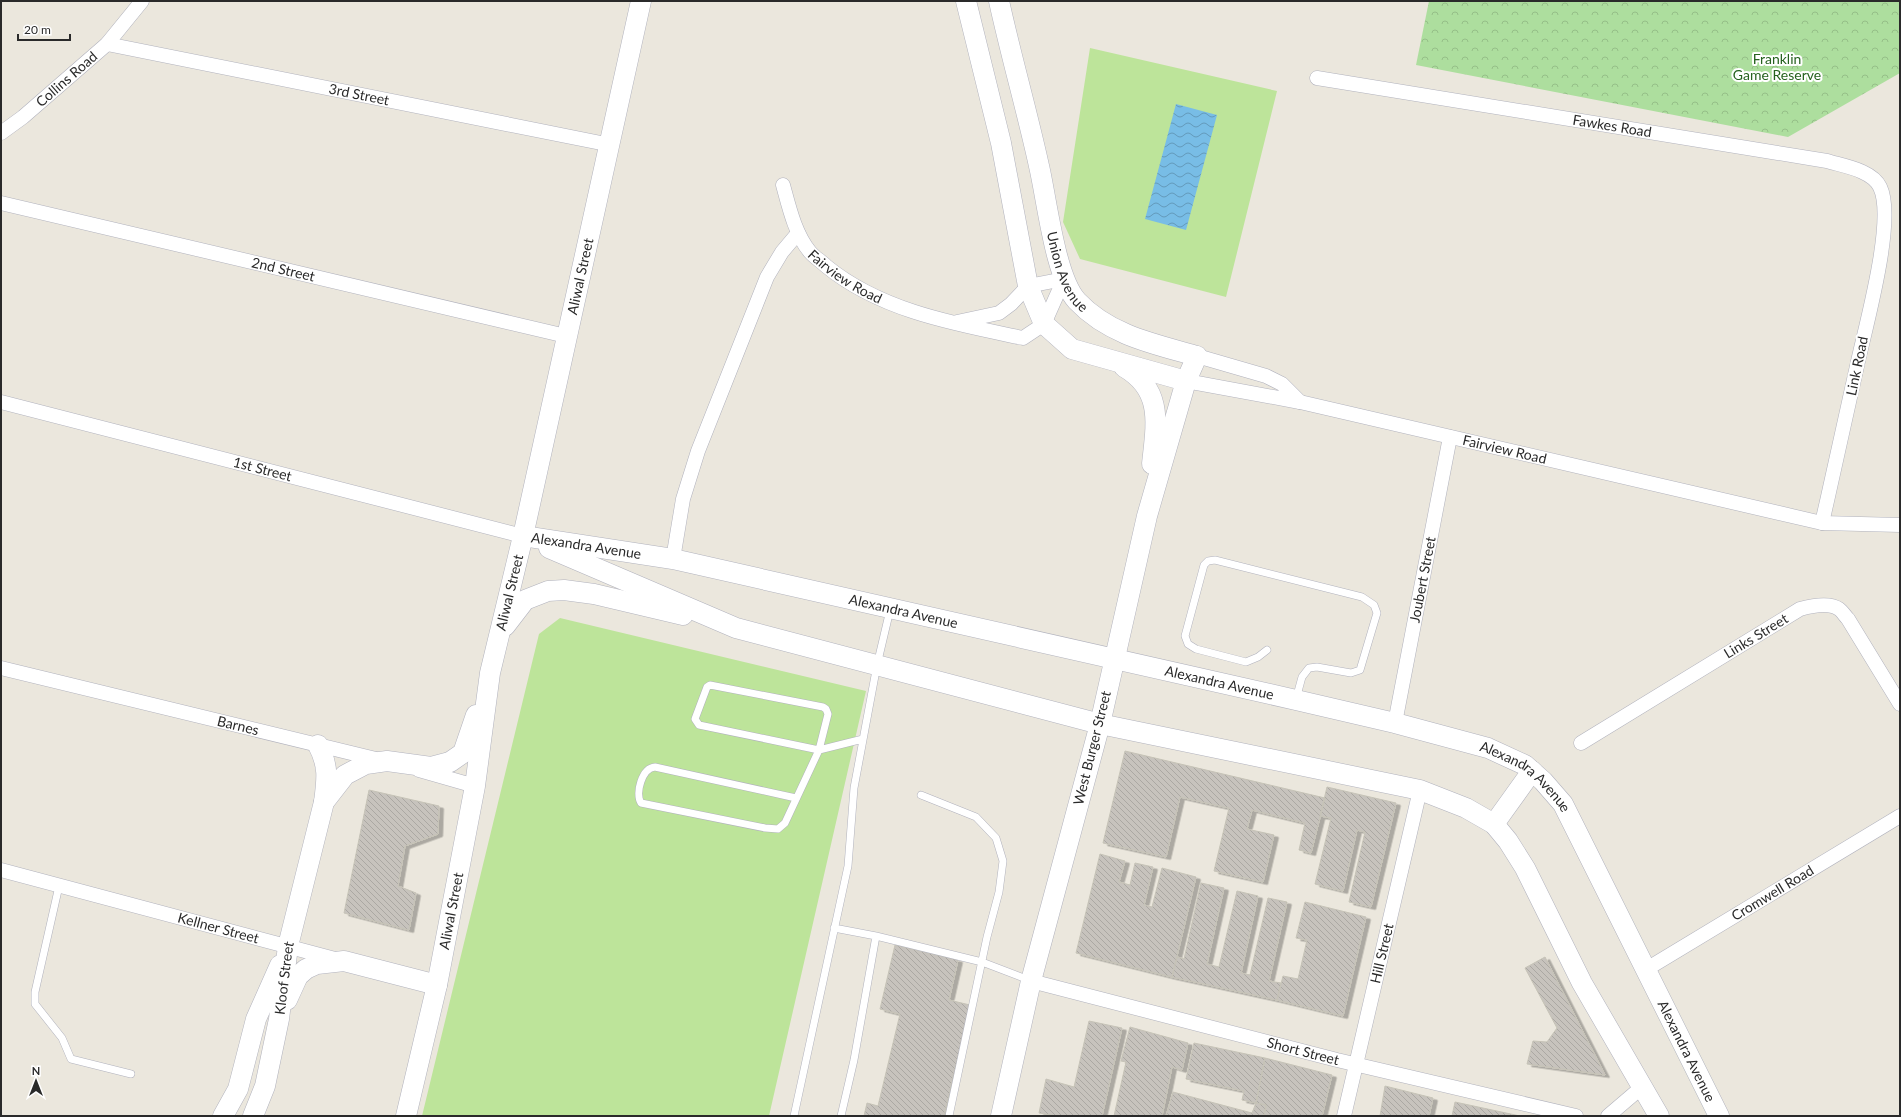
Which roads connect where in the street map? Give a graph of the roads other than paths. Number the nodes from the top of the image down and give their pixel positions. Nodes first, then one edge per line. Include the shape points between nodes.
1 (142, 1) edge
2 (641, 1) edge
3 (966, 1) edge
4 (999, 1) edge
5 (107, 44) junction
6 (1317, 78) dead end
7 (1, 133) edge
8 (610, 145) junction
9 (783, 185) dead end
10 (1, 203) edge
11 (1885, 208) joint
12 (798, 233) junction
13 (1064, 279) junction
14 (1028, 286) junction
15 (951, 323) junction
16 (1044, 324) junction
17 (566, 336) junction
18 (1197, 356) junction
19 (1112, 360) junction
20 (1186, 381) junction
21 (1, 402) edge
22 (1300, 402) junction
23 (1450, 437) junction
24 (1147, 516) junction
25 (1822, 524) junction
26 (1900, 525) edge
27 (523, 536) junction
28 (673, 560) junction
29 (891, 608) junction
30 (736, 628) junction
31 (500, 633) junction
32 (1267, 650) dead end
33 (1115, 660) junction
34 (877, 665) junction
35 (1, 668) edge
36 (490, 673) junction
37 (1296, 700) junction
38 (1900, 704) edge
39 (1395, 723) junction
40 (1100, 724) junction
41 (863, 739) junction
42 (1581, 743) dead end
43 (318, 745) junction
44 (819, 750) junction
45 (387, 762) junction
46 (1532, 771) junction
47 (475, 786) junction
48 (1420, 790) junction
49 (921, 795) dead end
50 (796, 798) junction
51 (324, 802) junction
52 (1900, 816) edge
53 (1494, 824) junction
54 (1, 870) edge
55 (59, 886) junction
56 (834, 928) junction
57 (876, 936) junction
58 (288, 946) junction
59 (344, 961) junction
60 (982, 962) junction
61 (1645, 970) junction
62 (1031, 981) junction
63 (437, 985) junction
64 (279, 1019) junction
65 (1356, 1064) junction
66 (131, 1074) dead end
67 (1642, 1087) junction
68 (223, 1116) edge
69 (253, 1116) edge
70 (406, 1116) edge
71 (794, 1116) edge
72 (841, 1116) edge
73 (949, 1116) edge
74 (1001, 1116) edge
75 (1344, 1116) edge
76 (1576, 1116) edge
77 (1608, 1116) edge
78 (1659, 1116) edge
79 (1719, 1116) edge

1 - 5 street, Collins Road
2 - 8 main road, Aliwal Street
3 - 14 main road via 1001,143
4 - 13 main road, Union Avenue
5 - 7 street, Collins Road
5 - 8 street, 3rd Street
6 - 11 street, Fawkes Road via 1827,161 1873,178 1880,186
8 - 17 main road, Aliwal Street
9 - 12 street, Fairview Road
10 - 17 street, 2nd Street
11 - 25 street, Link Road via 1881,254
12 - 15 street, Fairview Road via 810,252 861,290
12 - 28 street via 782,252 767,277 698,451 683,499
13 - 14 street
13 - 16 street
13 - 18 main road, Union Avenue via 1076,300 1107,326 1129,336
14 - 15 street, Fairview Road via 1016,300 999,313
14 - 16 main road
15 - 16 street, Fairview Road via 1023,338
16 - 19 main road via 1072,349
17 - 27 main road, Aliwal Street
18 - 20 main road, West Burger Street
18 - 22 street, Union Avenue via 1266,376 1282,384
19 - 20 main road
19 - 24 main road via 1137,374 1155,403 1156,422
20 - 22 street, Fairview Road
20 - 24 main road, West Burger Street
21 - 27 street, 1st Street
22 - 23 street, Fairview Road
23 - 25 street, Fairview Road
23 - 39 street, Joubert Street
24 - 33 main road, West Burger Street
25 - 26 street, Fairview Road
27 - 28 main road, Alexandra Avenue
27 - 30 main road, Alexandra Avenue
27 - 31 main road, Aliwal Street
28 - 29 main road, Alexandra Avenue
29 - 33 main road, Alexandra Avenue
29 - 34 lane
30 - 31 main road via 594,594 564,590 548,591 525,600
30 - 34 main road, Alexandra Avenue
31 - 36 main road, Aliwal Street
32 - 37 lane via 1246,662 1196,649 1188,644 1185,636 1204,566 1208,562 1215,560 1362,597 1374,605 1377,613 1360,670 1351,673 1317,666 1309,668 1302,677
33 - 37 main road, Alexandra Avenue
33 - 40 main road, West Burger Street
34 - 40 main road, Alexandra Avenue
34 - 41 lane
35 - 43 street, Barnes
36 - 45 main road via 463,753 450,762 431,767
36 - 47 main road, Aliwal Street
37 - 39 main road, Alexandra Avenue
38 - 42 street, Links Street via 1839,609 1813,606 1800,609
39 - 46 main road, Alexandra Avenue via 1488,748 1525,765
40 - 48 main road, Alexandra Avenue
40 - 62 main road, West Burger Street
41 - 44 lane
41 - 56 lane via 853,794 848,866
43 - 45 street, Barnes
43 - 51 main road via 325,759 327,776
44 - 44 lane via 699,725 695,719 707,687 713,685 823,707 828,714
44 - 50 lane
45 - 47 street, Barnes
45 - 51 main road via 366,764 345,775
46 - 53 main road
46 - 61 main road, Alexandra Avenue via 1563,804
47 - 63 main road, Aliwal Street
48 - 53 main road, Alexandra Avenue via 1466,808
48 - 65 street, Hill Street
49 - 60 lane via 976,817 996,838 1003,860 999,892
50 - 50 lane via 655,767 645,772 639,795 641,803 778,829 785,822
51 - 58 main road
52 - 61 street, Cromwell Road
53 - 67 main road, Alexandra Avenue via 1525,868 1582,983
54 - 55 street, Kellner Street
55 - 58 street, Kellner Street
55 - 66 lane via 34,992 35,1004 62,1038 71,1058
56 - 57 lane
56 - 71 lane
57 - 60 lane
57 - 72 lane via 854,1060
58 - 59 street, Kellner Street
58 - 64 main road, Kloof Street
58 - 68 main road, Kloof Street via 256,1019 238,1089
59 - 63 main road, Kellner Street
59 - 64 main road via 317,964 298,976
60 - 62 lane
60 - 73 lane
61 - 79 main road, Alexandra Avenue
62 - 65 street, Short Street
62 - 74 main road, West Burger Street
63 - 70 main road, Aliwal Street
64 - 69 main road, Kloof Street via 265,1086
65 - 75 street, Hill Street
65 - 76 street, Short Street
67 - 77 street
67 - 78 main road, Alexandra Avenue

